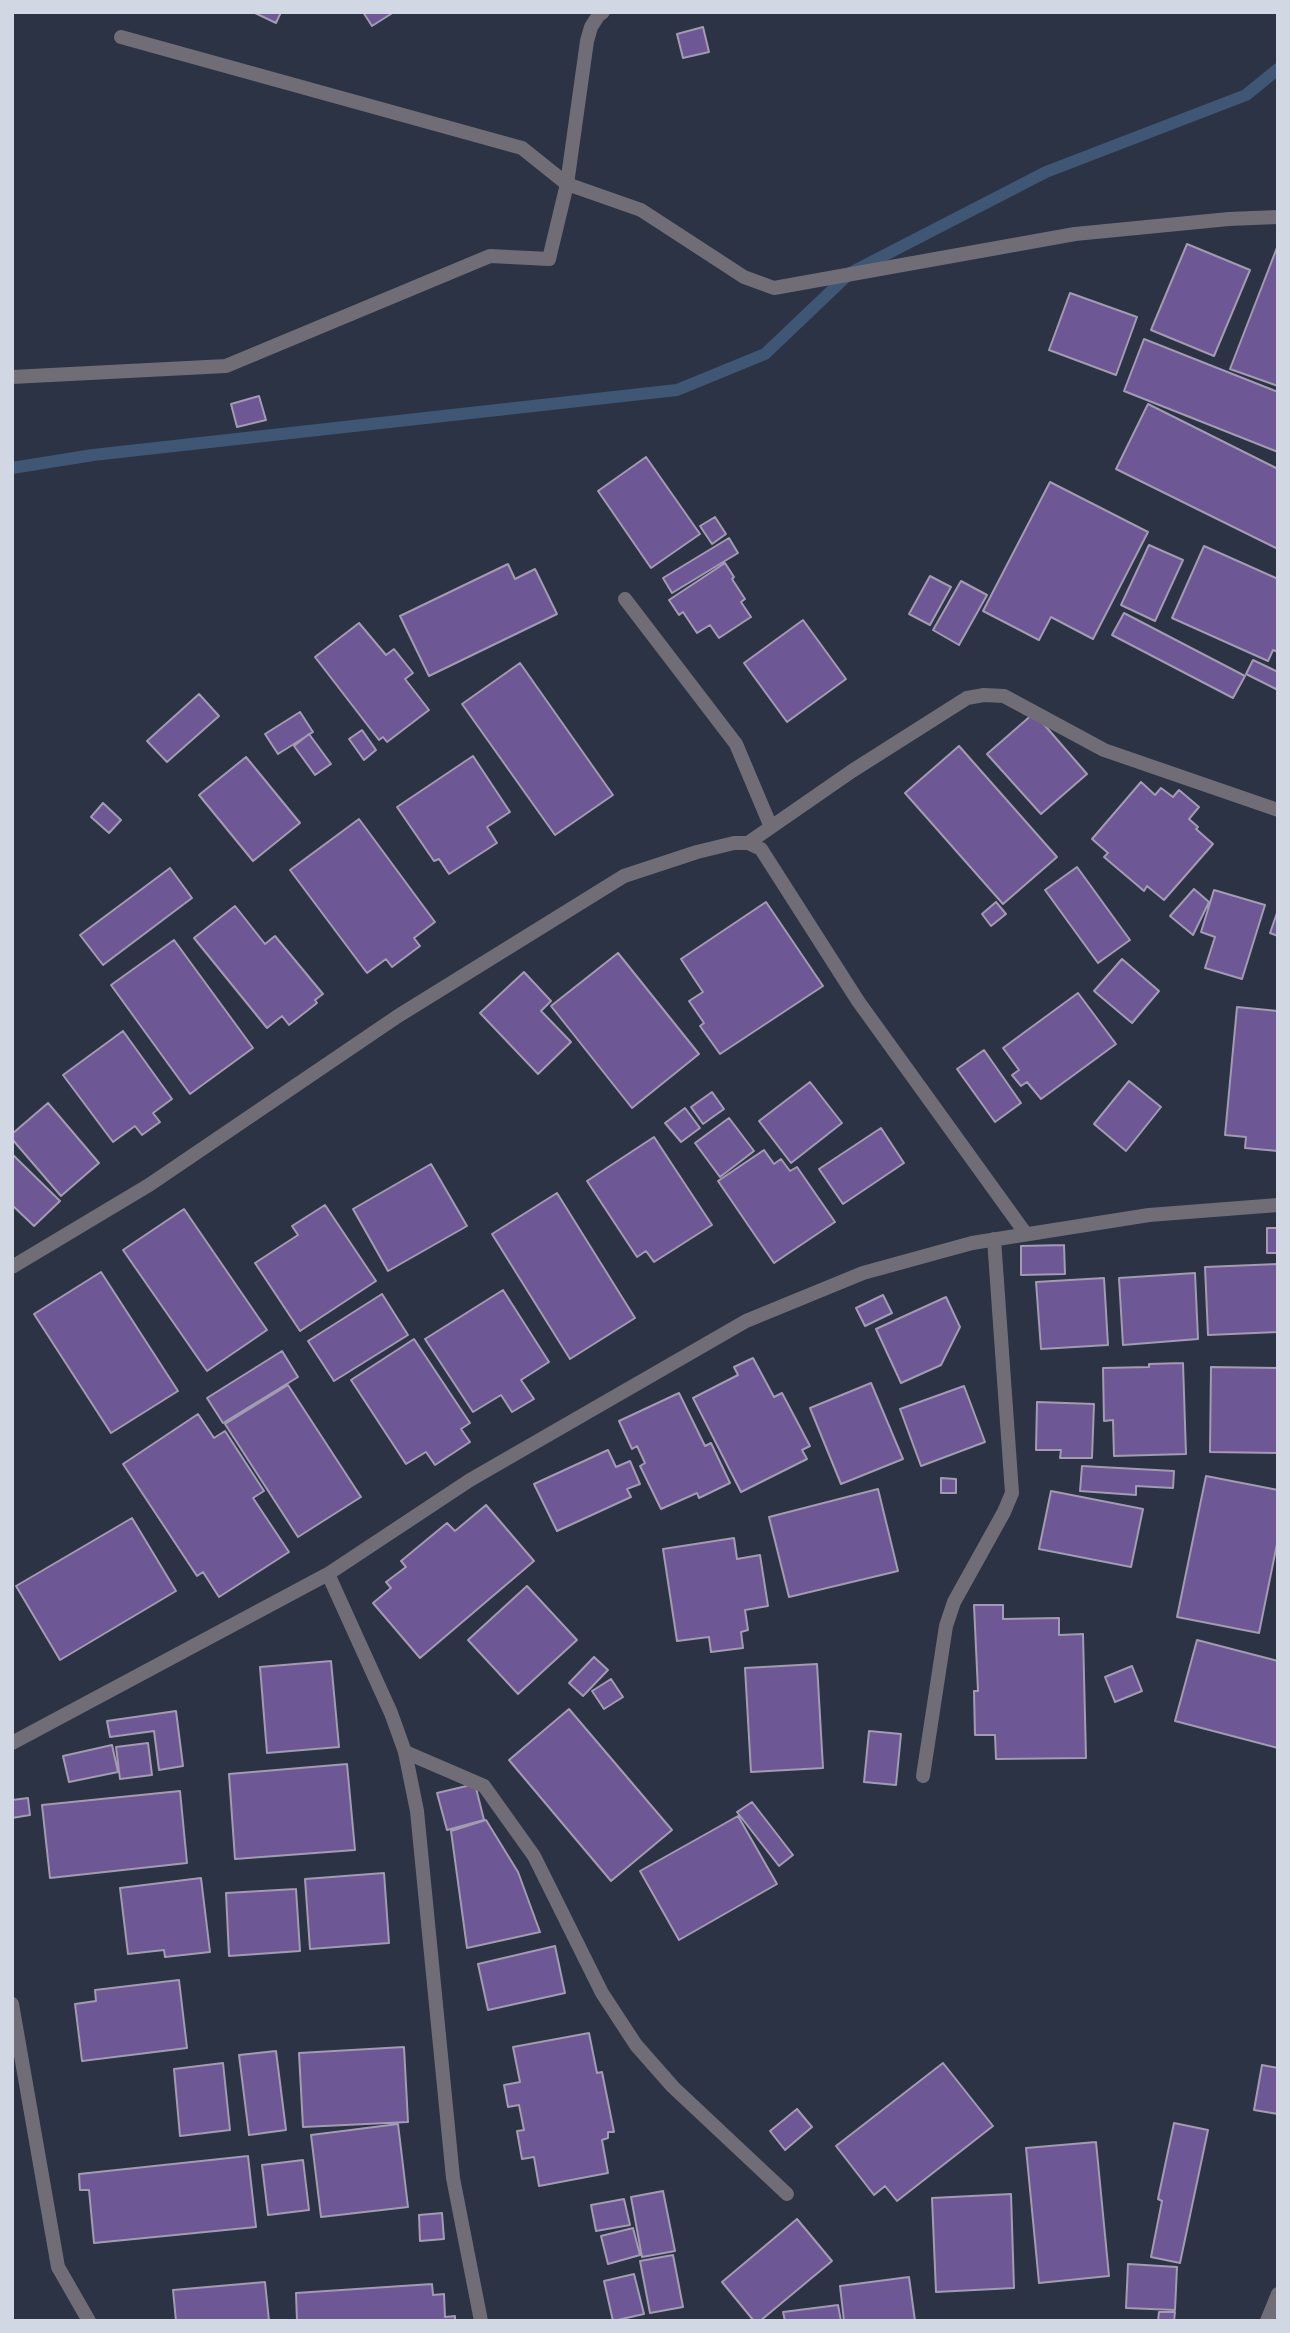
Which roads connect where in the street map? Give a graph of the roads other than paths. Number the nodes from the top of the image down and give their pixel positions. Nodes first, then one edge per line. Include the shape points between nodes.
1 (603, 12) edge
2 (121, 37) dead end
3 (567, 184) junction
4 (1278, 218) edge
5 (12, 377) edge
6 (625, 599) dead end
7 (1278, 810) edge
8 (771, 827) junction
9 (748, 843) junction
10 (1278, 1205) edge
11 (1026, 1234) junction
12 (994, 1239) junction
13 (12, 1267) edge
14 (328, 1574) junction
15 (12, 1744) edge
16 (405, 1752) junction
17 (923, 1776) dead end
18 (12, 2004) edge
19 (787, 2194) dead end
20 (1278, 2294) edge
21 (89, 2321) edge
22 (481, 2321) edge
23 (1267, 2321) edge

1 - 3 street via 587,41
2 - 3 street via 522,148
3 - 4 street via 641,210 744,277 774,288 1075,233
3 - 5 street via 549,259 491,256 226,366
6 - 8 street via 736,744
7 - 8 street via 1104,750 1004,696 984,695 967,698
8 - 9 street
9 - 11 street via 761,849 858,1001
9 - 13 street via 697,852 624,876 398,1016 149,1185
10 - 11 street via 1149,1214
11 - 12 street
12 - 14 street via 863,1273 746,1321 470,1479
12 - 17 street via 1012,1493 954,1602 946,1626
14 - 15 street
14 - 16 street
16 - 19 street via 484,1786 534,1856 603,1993 636,2045 673,2087
16 - 22 street via 417,1811 453,2178
18 - 21 street via 58,2267
20 - 23 street

